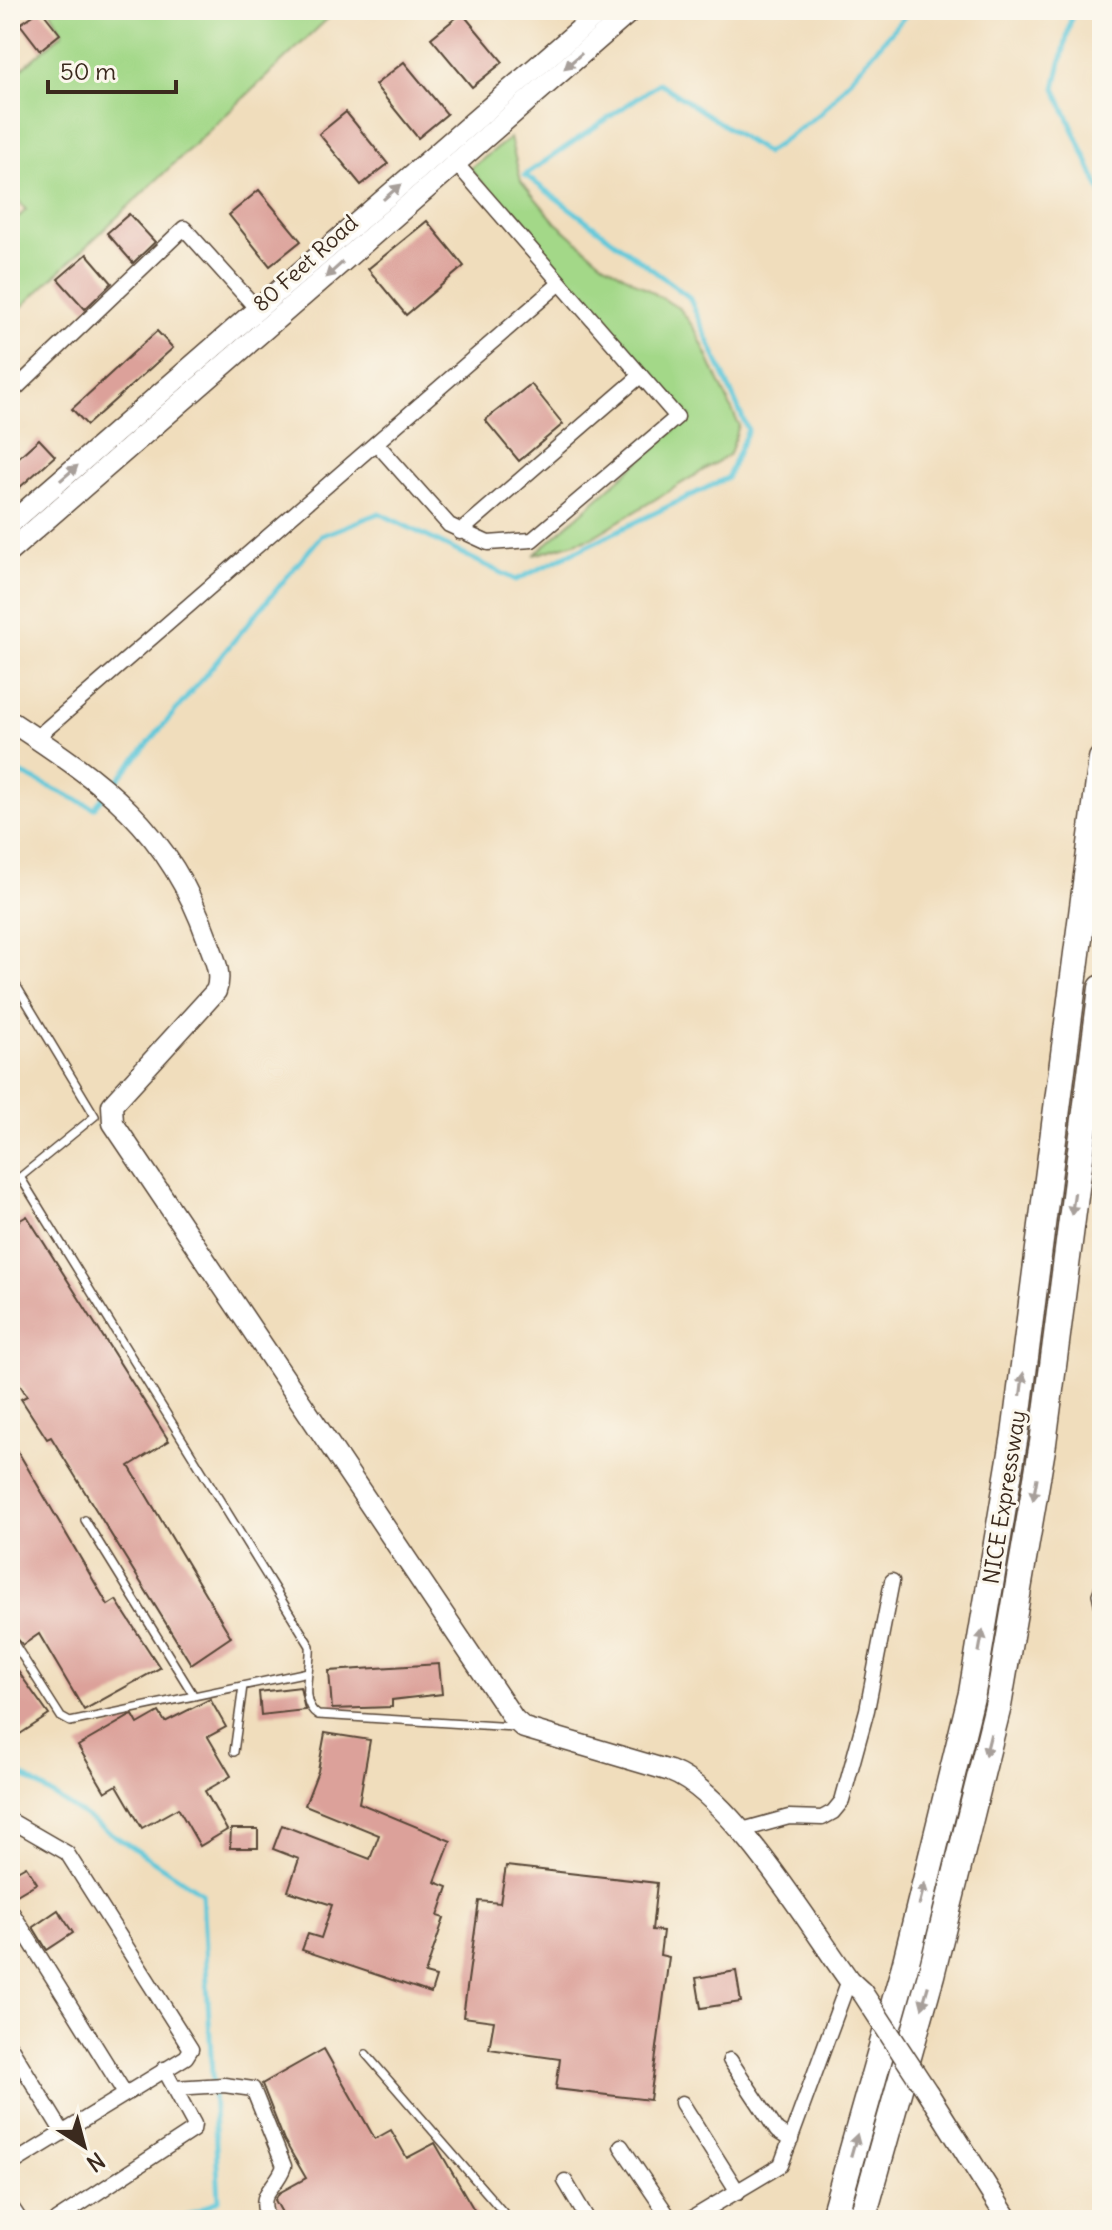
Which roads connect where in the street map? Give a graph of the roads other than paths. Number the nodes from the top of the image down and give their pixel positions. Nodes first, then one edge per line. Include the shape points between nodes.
1 (602, 10) edge
2 (632, 10) edge
3 (455, 162) junction
4 (559, 284) junction
5 (257, 309) junction
6 (639, 377) junction
7 (10, 394) edge
8 (377, 444) junction
9 (10, 524) edge
10 (460, 532) junction
11 (10, 551) edge
12 (10, 721) edge
13 (36, 738) junction
14 (1102, 759) edge
15 (10, 975) edge
16 (1102, 988) edge
17 (14, 1177) edge
18 (85, 1520) dead end
19 (1102, 1579) edge
20 (892, 1581) dead end
21 (1102, 1621) edge
22 (10, 1637) edge
23 (308, 1672) junction
24 (243, 1686) junction
25 (194, 1696) junction
26 (524, 1728) junction
27 (234, 1752) dead end
28 (10, 1820) edge
29 (742, 1830) junction
30 (10, 1909) edge
31 (856, 1986) junction
32 (10, 2046) edge
33 (366, 2054) dead end
34 (730, 2060) dead end
35 (164, 2069) junction
36 (174, 2088) junction
37 (124, 2092) junction
38 (682, 2103) dead end
39 (62, 2131) junction
40 (791, 2140) junction
41 (621, 2146) dead end
42 (10, 2165) edge
43 (565, 2181) dead end
44 (738, 2192) junction
45 (10, 2205) edge
46 (20, 2220) edge
47 (56, 2220) edge
48 (268, 2220) edge
49 (510, 2220) edge
50 (588, 2220) edge
51 (671, 2220) edge
52 (689, 2220) edge
53 (833, 2220) edge
54 (862, 2220) edge
55 (1008, 2220) edge

5 -> 1 street, 80 Feet Road
2 -> 3 street, 80 Feet Road
3 - 4 street
3 -> 11 street, 80 Feet Road
4 - 6 street
4 - 8 street
5 - 7 street via 184,228
9 -> 5 street, 80 Feet Road
6 - 10 street
6 - 10 street via 677,417 532,540 488,543
8 - 10 street
8 - 13 street
12 - 13 street
13 - 26 street via 116,798 152,833 191,896 219,978 216,991 112,1105 113,1123
53 -> 14 highway, NICE Expressway via 905,1966 972,1693 1015,1435
15 - 17 lane via 95,1116
16 -> 54 highway, NICE Expressway via 1043,1443 998,1706 931,1975
17 - 23 lane via 310,1646
18 - 25 lane
19 - 21 lane via 1096,1605
20 - 29 street via 867,1710 842,1801 822,1818 789,1817
22 - 25 lane via 67,1721
23 - 24 lane
23 - 26 lane via 307,1703 318,1715
24 - 25 lane
24 - 27 lane
26 - 29 street via 681,1775
28 - 35 street via 67,1853 189,2040 190,2052
29 - 31 street
30 - 37 street
31 - 40 street
31 - 55 street, bridge
32 - 39 street
33 - 49 lane
34 - 40 street via 777,2131
35 - 36 street
35 - 37 street
36 - 47 street via 193,2130
36 - 48 street via 253,2089 284,2166 280,2179 268,2188 263,2207
37 - 39 street
38 - 44 street
39 - 42 street
40 - 44 street via 777,2170
41 - 51 street
43 - 50 street
44 - 52 street
45 - 46 street

